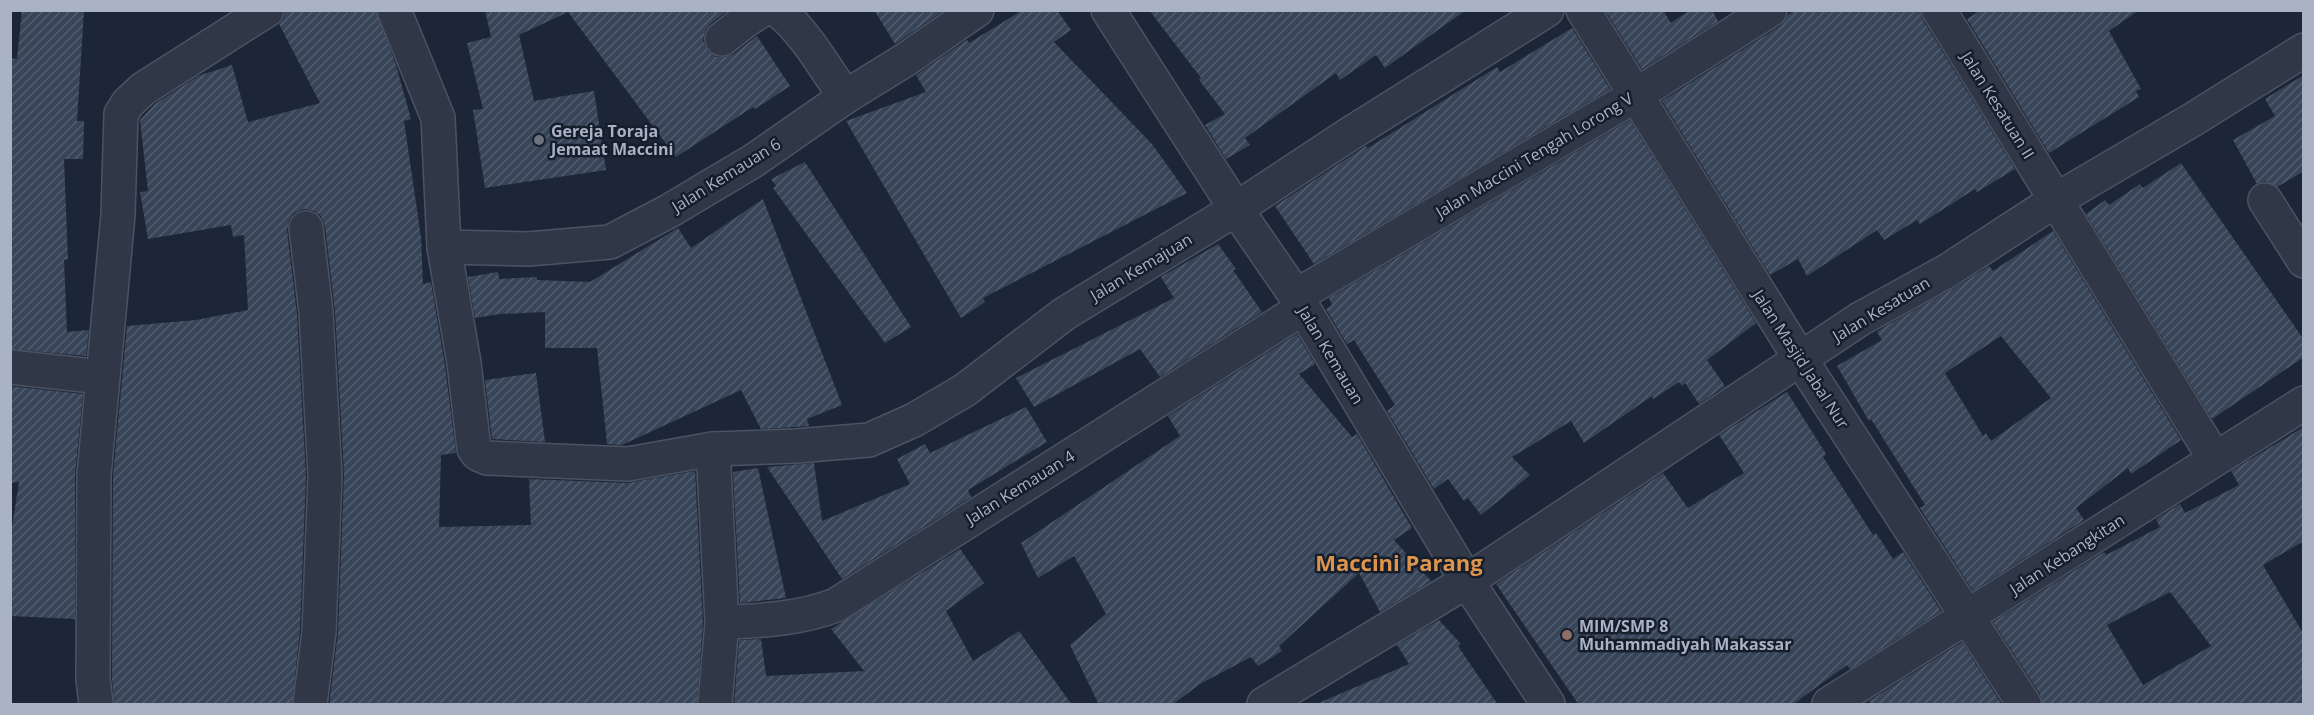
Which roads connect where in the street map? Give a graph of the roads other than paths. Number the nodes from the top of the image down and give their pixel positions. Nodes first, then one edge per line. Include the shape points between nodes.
1 (267, 10) edge
2 (762, 10) edge
3 (777, 10) edge
4 (977, 10) edge
5 (1108, 10) edge
6 (1547, 10) edge
7 (1583, 10) edge
8 (1770, 10) edge
9 (1939, 10) edge
10 (398, 12) edge
11 (722, 39) dead end
12 (2304, 50) edge
13 (1635, 95) junction
14 (845, 97) junction
15 (2056, 200) junction
16 (2265, 200) dead end
17 (1236, 209) junction
18 (306, 228) dead end
19 (444, 247) junction
20 (2304, 261) edge
21 (1299, 302) junction
22 (1801, 360) junction
23 (10, 367) edge
24 (102, 377) junction
25 (2303, 403) edge
26 (713, 449) junction
27 (2215, 459) junction
28 (1467, 581) junction
29 (1968, 617) junction
30 (722, 622) junction
31 (96, 705) edge
32 (310, 705) edge
33 (715, 705) edge
34 (1264, 705) edge
35 (1548, 705) edge
36 (1829, 705) edge
37 (2024, 705) edge

1 - 24 street via 153,81 121,114 118,215
2 - 11 street
3 - 14 street via 801,35
4 - 14 street, Jalan Kemauan 6
5 - 17 street, Jalan Kemauan
6 - 17 street, Jalan Kemajuan
7 - 13 street, Jalan Masjid Jabal Nur
8 - 13 street, Jalan Maccini Tengah Lorong V
9 - 15 street, Jalan Kesatuan II
10 - 19 street via 438,118
12 - 15 street, Jalan Kesatuan
13 - 21 street, Jalan Maccini Tengah Lorong V
13 - 22 street, Jalan Masjid Jabal Nur
14 - 19 street, Jalan Kemauan 6 via 753,161 610,242 528,249
15 - 22 street, Jalan Kesatuan via 1947,271 1860,319
15 - 27 street, Jalan Kesatuan II
16 - 20 street
17 - 21 street, Jalan Kemauan
17 - 26 street, Jalan Kemajuan via 1064,314 965,390 914,420 869,440
18 - 32 street via 316,312 326,476 319,632
19 - 26 street, Jalan Kemajuan via 476,452 487,458 628,464
21 - 28 street, Jalan Kemauan
21 - 30 street, Jalan Kemauan 4 via 836,605 761,621
22 - 28 street, Jalan Kesatuan
22 - 29 street, Jalan Masjid Jabal Nur
23 - 24 street
24 - 31 street via 94,475
25 - 27 street, Jalan Kebangkitan
26 - 30 street
27 - 29 street, Jalan Kebangkitan
28 - 34 street, Jalan Kesatuan
28 - 35 street, Jalan Kemauan
29 - 36 street, Jalan Kebangkitan
29 - 37 street, Jalan Masjid Jabal Nur
30 - 33 street

